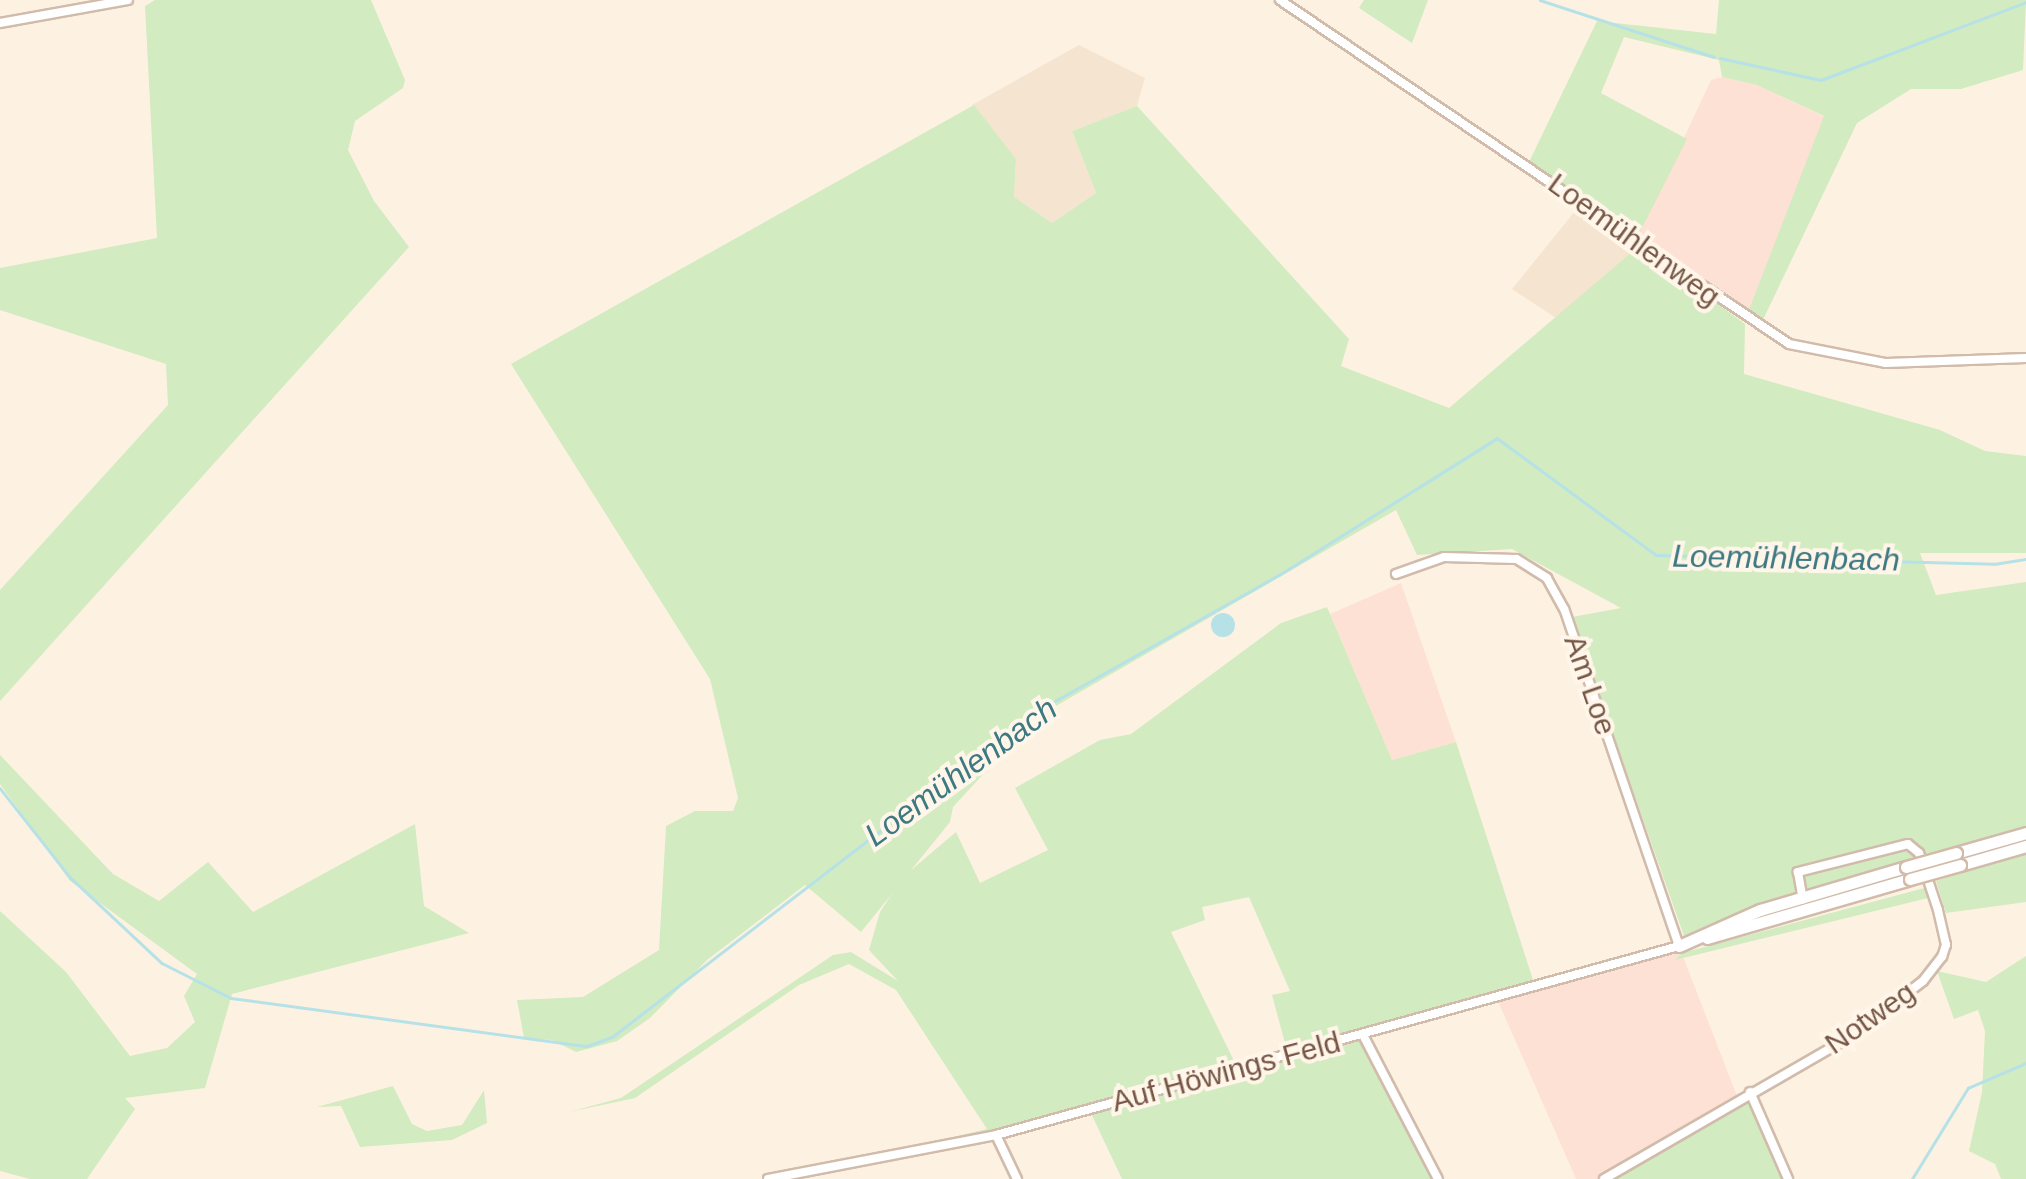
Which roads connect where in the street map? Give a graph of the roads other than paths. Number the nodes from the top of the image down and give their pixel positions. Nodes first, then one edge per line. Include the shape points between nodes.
1 (128, 0) edge
2 (1280, 0) edge
3 (0, 23) edge
4 (2026, 358) edge
5 (1396, 574) dead end
6 (2026, 833) edge
7 (2026, 846) edge
8 (1958, 859) junction
9 (1804, 903) junction
10 (1679, 946) junction
11 (1363, 1035) junction
12 (1750, 1092) junction
13 (996, 1134) junction
14 (768, 1179) edge
15 (1017, 1179) edge
16 (1438, 1179) edge
17 (1604, 1179) edge
18 (1788, 1179) edge

1 - 3 street
2 - 4 street, Loemühlenweg via 1788,344 1886,364
5 - 10 street, Am Loe via 1462,557 1516,559 1547,578 1564,609
6 - 8 main road, Auf Höwings Feld
7 - 8 main road, Auf Höwings Feld
8 - 9 main road, Auf Höwings Feld, bridge
9 - 10 main road, Auf Höwings Feld
9 - 12 street, Notweg via 1798,872 1908,844 1919,854 1946,944 1934,969 1883,1014
10 - 11 street, Auf Höwings Feld
11 - 13 street, Auf Höwings Feld
11 - 16 street
12 - 17 street, Notweg
12 - 18 street
13 - 14 street, Auf Höwings Feld
13 - 15 street

